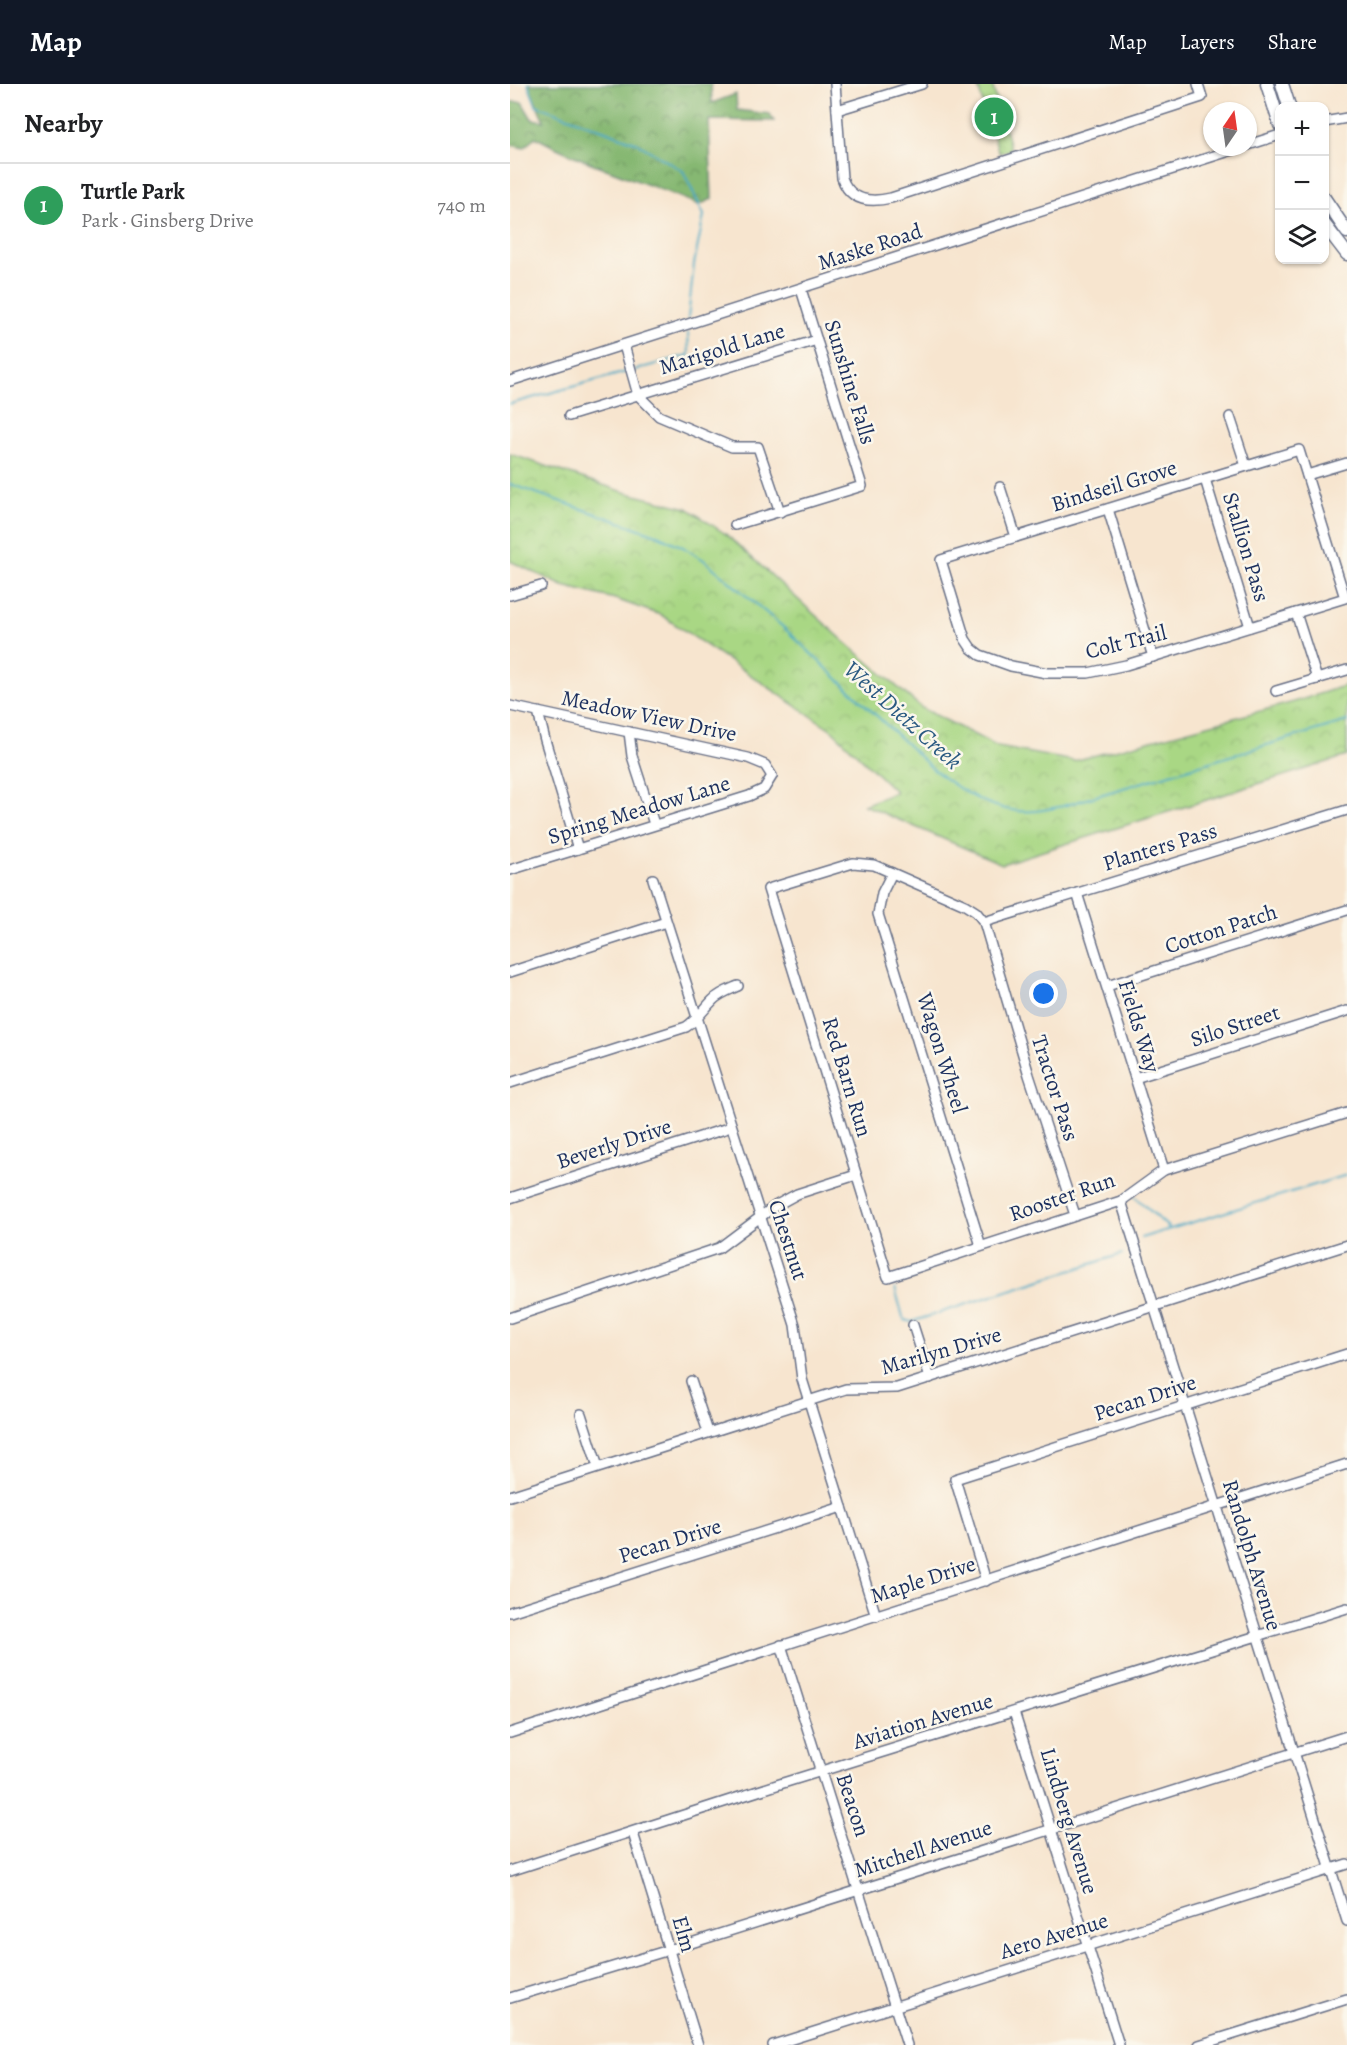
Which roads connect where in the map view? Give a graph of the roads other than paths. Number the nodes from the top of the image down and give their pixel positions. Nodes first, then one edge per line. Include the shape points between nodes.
1 (835, 84) edge
2 (922, 84) edge
3 (1198, 84) edge
4 (1267, 84) edge
5 (1282, 84) edge
6 (1288, 102) edge
7 (1275, 109) edge
8 (837, 110) junction
9 (1347, 118) edge
10 (1329, 121) edge
11 (1275, 137) edge
12 (1257, 142) edge
13 (1214, 156) edge
14 (1329, 205) edge
15 (1329, 231) edge
16 (1347, 232) edge
17 (1347, 254) edge
18 (801, 289) junction
19 (817, 340) junction
20 (624, 345) junction
21 (510, 381) edge
22 (638, 395) junction
23 (569, 416) dead end
24 (1230, 417) dead end
25 (1347, 463) edge
26 (1246, 466) junction
27 (1307, 475) junction
28 (1205, 479) junction
29 (1000, 487) dead end
30 (1108, 509) junction
31 (780, 512) junction
32 (735, 525) dead end
33 (1016, 537) junction
34 (941, 560) joint
35 (541, 586) dead end
36 (510, 595) edge
37 (1296, 613) junction
38 (1250, 627) junction
39 (1153, 657) junction
40 (1347, 669) edge
41 (1317, 679) junction
42 (1276, 691) dead end
43 (510, 706) edge
44 (538, 712) junction
45 (629, 732) junction
46 (772, 776) joint
47 (1347, 810) edge
48 (654, 824) junction
49 (578, 849) junction
50 (510, 870) edge
51 (892, 873) junction
52 (653, 879) dead end
53 (1077, 893) junction
54 (1347, 910) edge
55 (666, 922) junction
56 (984, 922) junction
57 (510, 972) edge
58 (738, 986) dead end
59 (1107, 986) junction
60 (1347, 1011) edge
61 (697, 1018) junction
62 (1135, 1078) junction
63 (510, 1083) edge
64 (1347, 1113) edge
65 (731, 1127) junction
66 (1164, 1170) junction
67 (856, 1175) junction
68 (510, 1198) edge
69 (1121, 1201) junction
70 (1075, 1215) junction
71 (760, 1217) junction
72 (1347, 1245) edge
73 (981, 1246) junction
74 (888, 1277) joint
75 (1154, 1307) junction
76 (510, 1318) edge
77 (913, 1325) dead end
78 (1347, 1354) edge
79 (930, 1378) junction
80 (691, 1382) dead end
81 (809, 1400) junction
82 (1185, 1406) junction
83 (581, 1414) dead end
84 (708, 1432) junction
85 (1347, 1464) edge
86 (598, 1467) junction
87 (510, 1496) edge
88 (1216, 1506) junction
89 (842, 1507) junction
90 (986, 1581) junction
91 (1347, 1608) edge
92 (510, 1612) edge
93 (876, 1616) junction
94 (1258, 1636) junction
95 (781, 1646) junction
96 (1014, 1712) junction
97 (510, 1733) edge
98 (1347, 1736) edge
99 (1294, 1753) junction
100 (822, 1773) junction
101 (1051, 1829) junction
102 (633, 1833) junction
103 (1347, 1864) edge
104 (1331, 1869) junction
105 (510, 1871) edge
106 (859, 1890) junction
107 (1347, 1921) edge
108 (1088, 1946) junction
109 (669, 1950) junction
110 (510, 1998) edge
111 (1347, 1999) edge
112 (894, 2007) junction
113 (698, 2045) edge
114 (773, 2045) edge
115 (907, 2045) edge
116 (1119, 2045) edge
117 (1199, 2045) edge

1 - 8 street
2 - 8 street
3 - 8 street via 1202,97 891,198 870,201 854,196 842,178
4 - 7 main road
5 - 6 main road
9 - 10 street
11 - 12 street
13 - 18 street, Maske Road
14 - 16 main road
15 - 17 main road
18 - 19 street, Sunshine Falls
18 - 20 street, Maske Road
19 - 22 street, Marigold Lane
19 - 31 street, Sunshine Falls via 862,486
20 - 21 street, Maske Road
20 - 22 street
22 - 23 street, Marigold Lane
22 - 31 street via 659,416 732,447 758,447
24 - 26 street
25 - 27 street
26 - 27 street, Bindseil Grove via 1299,450
26 - 28 street, Bindseil Grove
27 - 37 street, Colt Trail via 1345,598
28 - 30 street, Bindseil Grove
28 - 38 street, Stallion Pass
29 - 33 street
30 - 33 street, Bindseil Grove
30 - 39 street
31 - 32 street
33 - 34 street, Bindseil Grove
34 - 39 street, Colt Trail via 965,639 986,658 1027,670 1067,674 1108,670
35 - 36 street
37 - 38 street, Colt Trail
37 - 41 street
38 - 39 street, Colt Trail
40 - 41 street
41 - 42 street
43 - 44 street, Meadow View Drive
44 - 45 street, Meadow View Drive
44 - 49 street
45 - 46 street, Meadow View Drive via 748,758 765,765
45 - 48 street via 632,756
46 - 48 street, Spring Meadow Lane via 764,789 749,796
47 - 53 street, Planters Pass
48 - 49 street, Spring Meadow Lane
49 - 50 street, Spring Meadow Lane
51 - 56 street via 965,905
51 - 67 street, Red Barn Run via 874,865 853,863 768,889
51 - 73 street, Wagon Wheel via 882,893 878,914
52 - 55 street, Chestnut
53 - 56 street, Planters Pass
53 - 59 street, Fields Way
54 - 59 street, Cotton Patch
55 - 57 street
55 - 61 street, Chestnut
56 - 70 street, Tractor Pass
58 - 61 street via 713,1000
59 - 62 street, Fields Way
60 - 62 street, Silo Street
61 - 63 street via 686,1027
61 - 65 street, Chestnut
62 - 66 street, Fields Way
64 - 66 street, Rooster Run
65 - 68 street, Beverly Drive
65 - 71 street, Chestnut
66 - 69 street, Rooster Run
67 - 71 street via 797,1194
67 - 74 street, Red Barn Run
69 - 70 street, Rooster Run
69 - 75 street, Randolph Avenue
70 - 73 street, Rooster Run
71 - 76 street via 719,1248
71 - 81 street, Chestnut via 795,1325 800,1370
72 - 75 street, Marilyn Drive
73 - 74 street, Rooster Run
75 - 79 street, Marilyn Drive
75 - 82 street, Randolph Avenue
77 - 79 street
78 - 82 street, Pecan Drive
79 - 81 street, Marilyn Drive via 897,1388 846,1389
80 - 84 street
81 - 84 street, Marilyn Drive
81 - 89 street, Chestnut
82 - 88 street, Randolph Avenue
82 - 90 street, Pecan Drive via 955,1479
83 - 86 street
84 - 86 street, Marilyn Drive
85 - 88 street, Maple Drive
86 - 87 street, Marilyn Drive
88 - 90 street, Maple Drive
88 - 94 street, Randolph Avenue
89 - 92 street, Pecan Drive
89 - 93 street, Chestnut
90 - 93 street, Maple Drive
91 - 94 street, Aviation Avenue
93 - 95 street, Maple Drive
94 - 96 street, Aviation Avenue
94 - 99 street, Randolph Avenue
95 - 97 street, Maple Drive
95 - 100 street, Beacon
96 - 100 street, Aviation Avenue
96 - 101 street, Lindberg Avenue
98 - 99 street, Mitchell Avenue
99 - 101 street, Mitchell Avenue
99 - 104 street, Randolph Avenue
100 - 102 street, Aviation Avenue
100 - 106 street, Beacon
101 - 106 street, Mitchell Avenue
101 - 108 street, Lindberg Avenue
102 - 105 street, Aviation Avenue
102 - 109 street, Elm
103 - 104 street, Aero Avenue
104 - 107 street, Randolph Avenue
104 - 108 street, Aero Avenue
106 - 109 street, Mitchell Avenue
106 - 112 street, Beacon
108 - 112 street, Aero Avenue
108 - 116 street, Lindberg Avenue
109 - 110 street, Mitchell Avenue
109 - 113 street, Elm
111 - 117 street
112 - 114 street, Aero Avenue
112 - 115 street, Beacon

